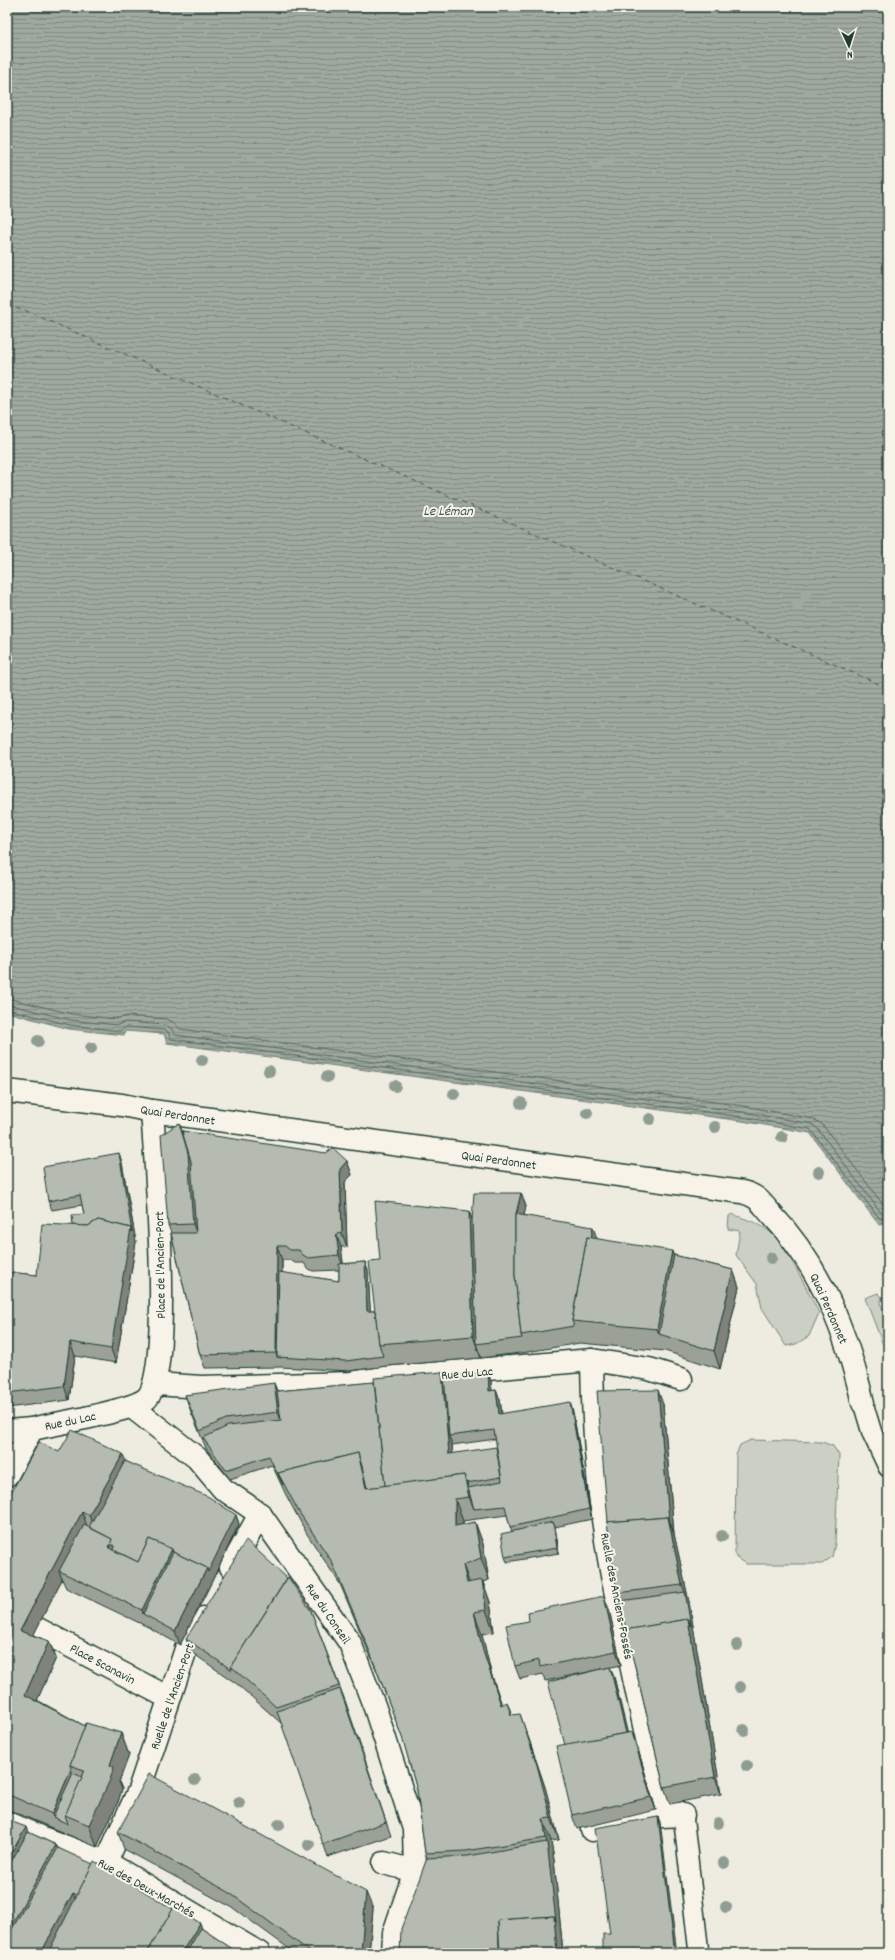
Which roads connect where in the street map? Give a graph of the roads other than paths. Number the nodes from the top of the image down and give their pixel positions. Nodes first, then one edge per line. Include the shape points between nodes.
1 (7, 1091) edge
2 (152, 1112) junction
3 (592, 1360) junction
4 (681, 1379) dead end
5 (155, 1384) junction
6 (863, 1403) joint
7 (132, 1407) junction
8 (32, 1429) junction
9 (7, 1431) edge
10 (888, 1467) edge
11 (7, 1475) edge
12 (260, 1514) junction
13 (223, 1582) edge
14 (212, 1602) edge
15 (36, 1628) edge
16 (169, 1698) junction
17 (683, 1815) junction
18 (7, 1823) edge
19 (592, 1830) edge
20 (106, 1862) junction
21 (384, 1863) dead end
22 (415, 1871) junction
23 (259, 1953) edge
24 (393, 1953) edge
25 (699, 1953) edge

1 - 2 street, Quai Perdonnet via 122,1105
2 - 5 street, Place de l'Ancien-Port via 162,1256
2 - 6 street, Quai Perdonnet via 754,1195 780,1224 816,1272 854,1365
3 - 4 street, Rue du Lac via 649,1369
3 - 5 street, Rue du Lac via 351,1383 201,1387
3 - 17 street, Ruelle des Anciens-Fossés via 593,1403 606,1545 612,1576 660,1800 666,1810
5 - 7 street, Place de l'Ancien-Port via 147,1398
6 - 10 lane via 872,1432
7 - 8 street, Rue du Lac
7 - 12 street, Rue du Conseil via 198,1458 223,1489
8 - 9 street, Rue du Lac
8 - 11 street
12 - 13 street
12 - 22 street, Rue du Conseil via 350,1643 375,1708 414,1828
14 - 16 street, Ruelle de l'Ancien-Port via 186,1649
15 - 16 street, Place Scanavin
16 - 20 street, Ruelle de l'Ancien-Port via 139,1790
17 - 19 street via 662,1816
17 - 25 lane
18 - 20 street, Rue des Deux-Marchés
20 - 23 street, Rue des Deux-Marchés
21 - 22 street
22 - 24 street, Rue du Conseil via 394,1933

